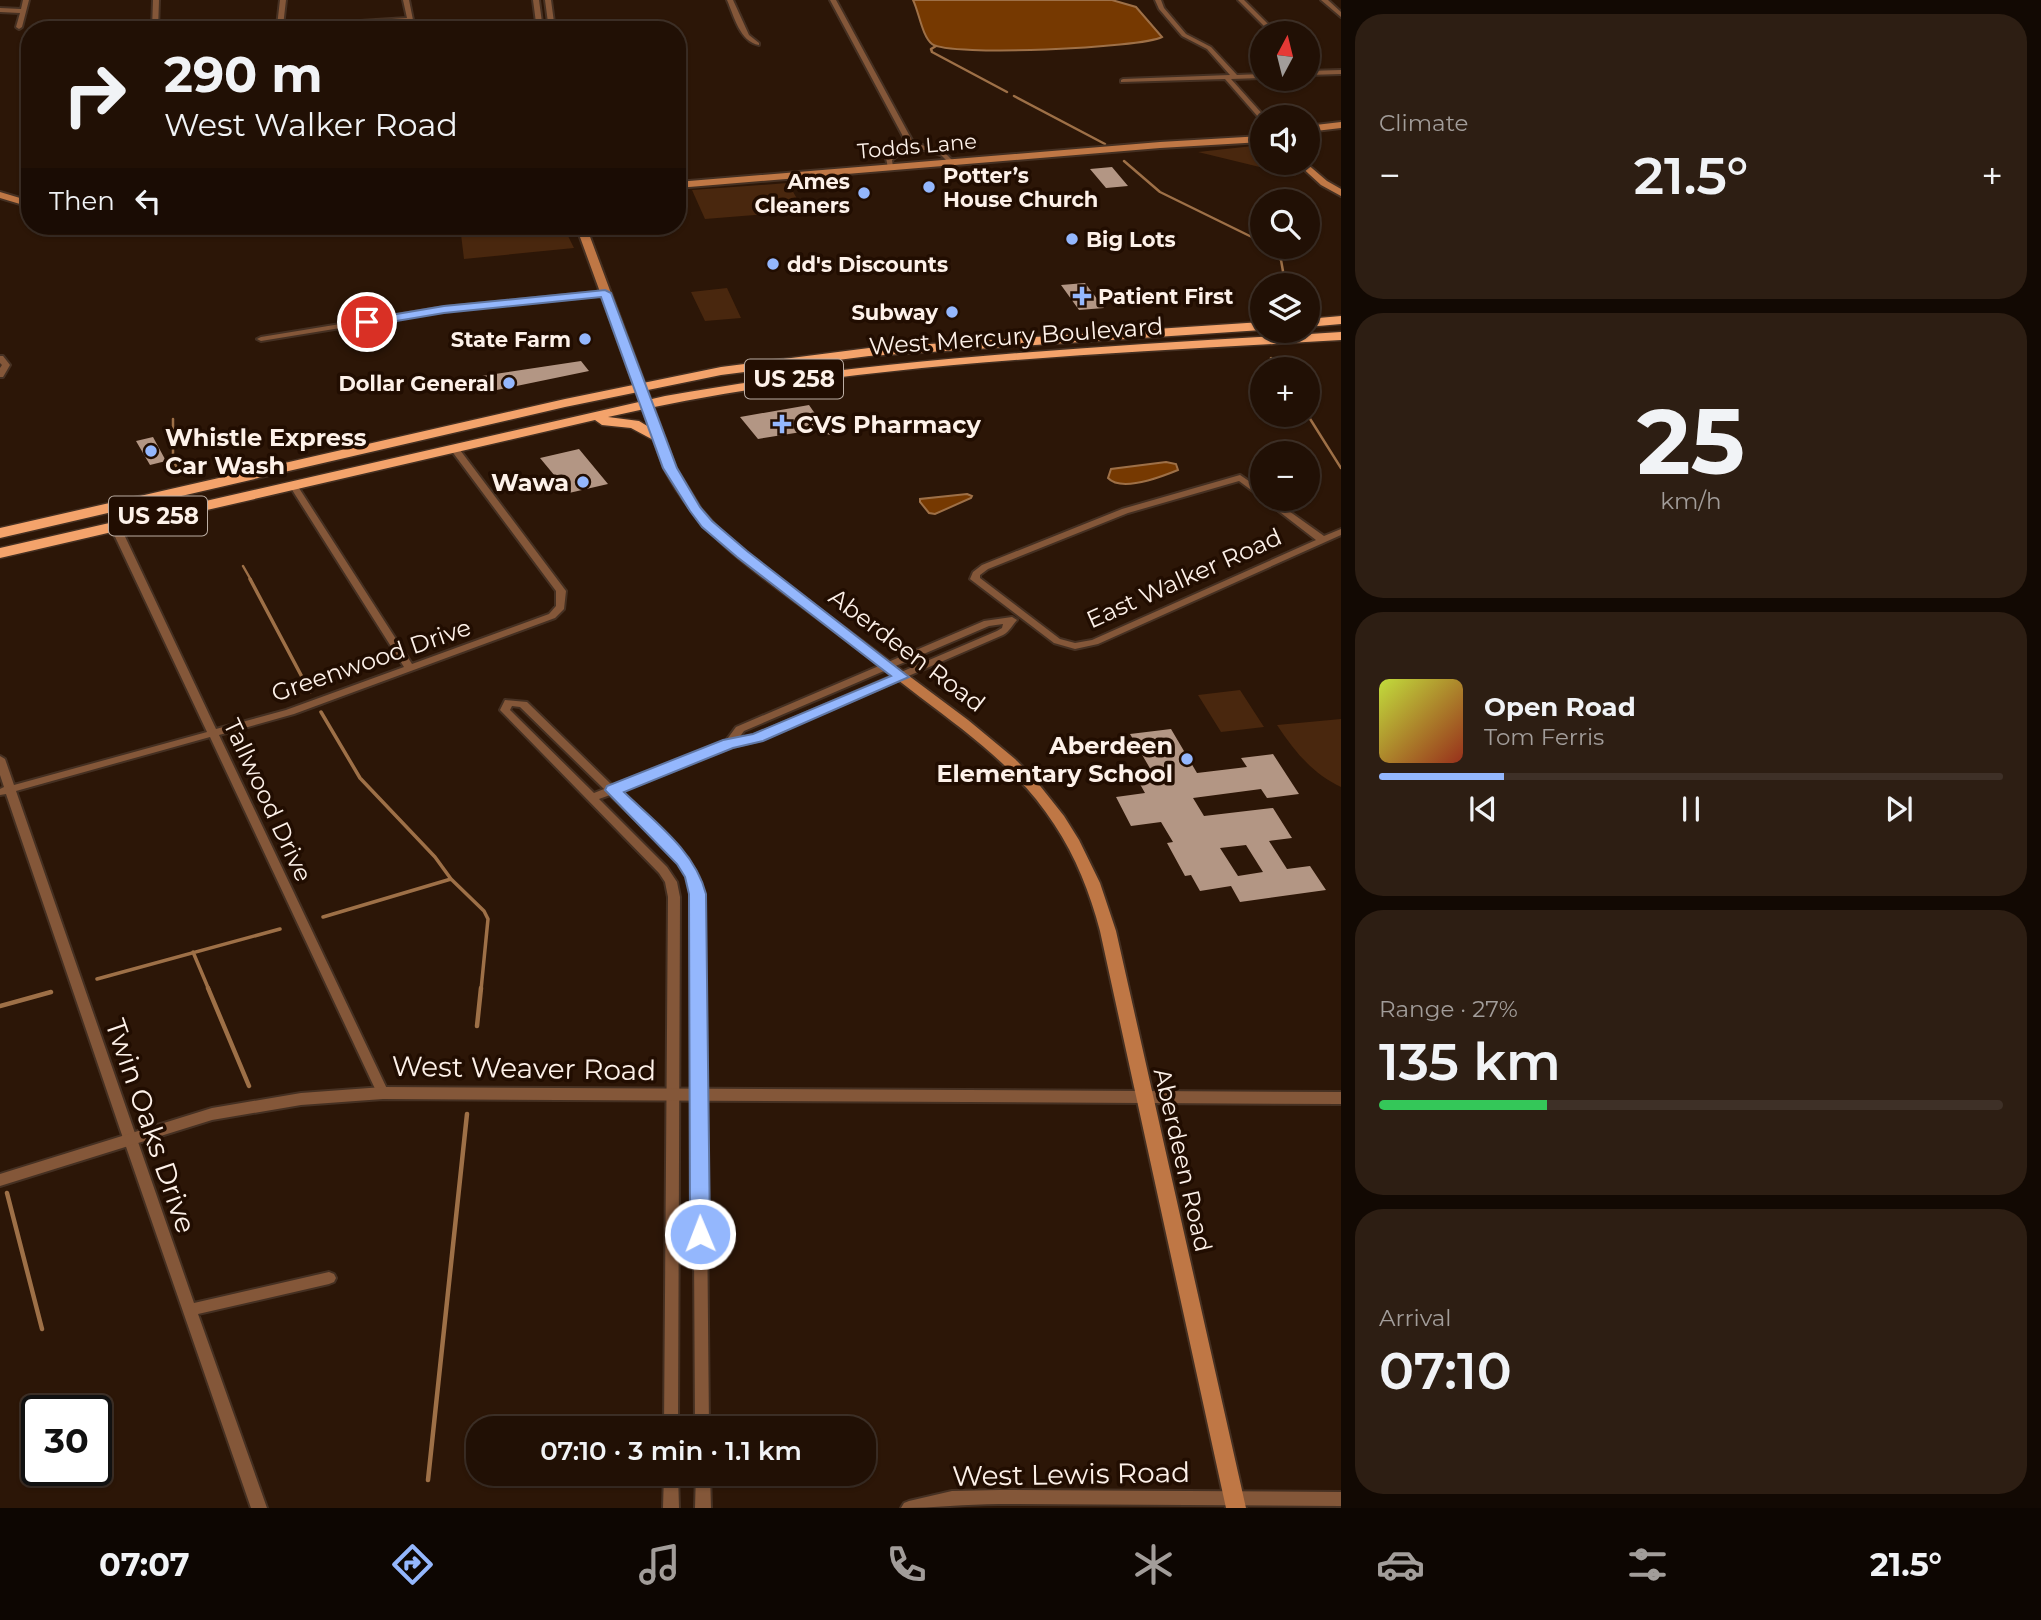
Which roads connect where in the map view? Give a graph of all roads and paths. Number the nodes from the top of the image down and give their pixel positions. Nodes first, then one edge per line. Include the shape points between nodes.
1 (26, 0) edge
2 (156, 0) edge
3 (284, 0) edge
4 (406, 0) edge
5 (536, 0) edge
6 (548, 0) edge
7 (730, 0) edge
8 (833, 0) edge
9 (1158, 0) edge
10 (1241, 0) edge
11 (1324, 0) edge
12 (0, 10) edge
13 (23, 11) junction
14 (1341, 15) edge
15 (410, 20) joint
16 (155, 21) edge
17 (281, 21) edge
18 (394, 21) edge
19 (539, 21) edge
20 (551, 21) edge
21 (1262, 21) edge
22 (19, 27) dead end
23 (757, 44) dead end
24 (1320, 71) edge
25 (1341, 72) edge
26 (1250, 76) edge
27 (1235, 77) junction
28 (1226, 78) junction
29 (1123, 81) dead end
30 (1250, 105) edge
31 (1341, 125) edge
32 (1320, 127) edge
33 (1250, 133) edge
34 (1341, 133) edge
35 (1320, 135) edge
36 (1250, 140) edge
37 (910, 143) junction
38 (1160, 145) junction
39 (951, 162) junction
40 (890, 167) junction
41 (1315, 175) edge
42 (686, 184) edge
43 (1341, 193) edge
44 (0, 195) edge
45 (21, 201) edge
46 (584, 235) edge
47 (605, 293) junction
48 (1341, 320) edge
49 (1320, 322) edge
50 (1250, 327) edge
51 (1341, 336) edge
52 (261, 340) dead end
53 (0, 358) edge
54 (0, 374) edge
55 (640, 386) junction
56 (647, 404) junction
57 (564, 423) junction
58 (659, 439) junction
59 (454, 448) junction
60 (293, 485) junction
61 (1250, 486) edge
62 (1283, 511) edge
63 (115, 526) junction
64 (1341, 532) edge
65 (0, 533) edge
66 (1323, 540) junction
67 (0, 553) edge
68 (1022, 616) junction
69 (1008, 622) junction
70 (886, 665) junction
71 (410, 669) junction
72 (902, 677) junction
73 (214, 735) junction
74 (729, 744) junction
75 (0, 759) edge
76 (613, 790) junction
77 (6, 791) edge
78 (592, 798) junction
79 (383, 1093) junction
80 (673, 1096) junction
81 (699, 1096) junction
82 (1144, 1097) junction
83 (1341, 1098) edge
84 (129, 1138) junction
85 (0, 1180) edge
86 (329, 1278) dead end
87 (189, 1310) junction
88 (671, 1416) edge
89 (702, 1416) edge
90 (671, 1486) edge
91 (703, 1486) edge
92 (1341, 1499) edge
93 (1235, 1503) edge
94 (258, 1508) edge
95 (671, 1508) edge
96 (703, 1508) edge
97 (909, 1508) edge

1 - 13 street
2 - 16 street
3 - 17 street
4 - 15 street
5 - 19 street
6 - 20 street
7 - 23 street via 746,36
8 - 37 street
9 - 27 street via 1184,35 1209,48
10 - 21 street
11 - 14 street
12 - 13 street
13 - 22 street
15 - 18 street
24 - 25 street
26 - 27 street
27 - 28 street
28 - 29 street
28 - 30 street
31 - 32 main road
33 - 38 main road, Todds Lane
34 - 35 main road
36 - 38 main road, Todds Lane
37 - 39 street via 943,154
37 - 40 street via 888,159
38 - 39 main road, Todds Lane
39 - 40 main road, Todds Lane
40 - 42 main road, Todds Lane
41 - 43 main road
44 - 45 main road
46 - 47 main road, Aberdeen Road
47 - 52 street via 444,309
47 - 55 main road, Aberdeen Road
48 - 49 highway
50 - 55 highway, West Mercury Boulevard / US 258 via 858,354
51 - 56 highway, West Mercury Boulevard / US 258 via 860,370
53 - 54 street via 6,365
55 - 56 main road, Aberdeen Road
55 - 65 highway, West Mercury Boulevard / US 258
56 - 57 highway, West Mercury Boulevard / US 258
56 - 58 main road, Aberdeen Road
57 - 58 highway via 626,422
57 - 59 highway, West Mercury Boulevard / US 258
58 - 70 main road, Aberdeen Road via 679,487 707,524
59 - 60 highway, West Mercury Boulevard / US 258
59 - 71 street, Greenwood Drive via 558,586 562,601 557,612 545,620
60 - 63 highway, West Mercury Boulevard / US 258
60 - 71 street
61 - 68 street, East Walker Road via 1240,478 1103,519 976,574 980,586
62 - 66 street
63 - 67 highway, West Mercury Boulevard / US 258
63 - 73 street, Tallwood Drive
64 - 66 street, East Walker Road
66 - 68 street, East Walker Road via 1086,645 1061,643
68 - 69 street
69 - 70 street via 987,623
69 - 72 street via 1000,633
70 - 72 main road, Aberdeen Road
70 - 74 street via 740,729
71 - 73 street, Greenwood Drive
72 - 74 street via 757,737
72 - 82 main road, Aberdeen Road via 1010,762 1049,803 1071,835 1100,901
73 - 77 street, Greenwood Drive
73 - 79 street, Tallwood Drive
74 - 76 street
75 - 77 street, Twin Oaks Drive
76 - 78 street
76 - 78 street via 523,704 506,704 505,710
76 - 81 street via 684,861 698,894
77 - 84 street, Twin Oaks Drive
78 - 80 street via 671,882
79 - 80 street, West Weaver Road
79 - 84 street, West Weaver Road via 301,1099 212,1114
80 - 81 street, West Weaver Road
80 - 88 street
81 - 82 street, West Weaver Road
81 - 89 street
82 - 83 street, West Weaver Road
82 - 93 main road, Aberdeen Road
84 - 85 street, West Weaver Road
84 - 87 street, Twin Oaks Drive
86 - 87 street
87 - 94 street, Twin Oaks Drive
90 - 95 street
91 - 96 street
92 - 93 street, West Lewis Road
93 - 97 street, West Lewis Road via 953,1498

